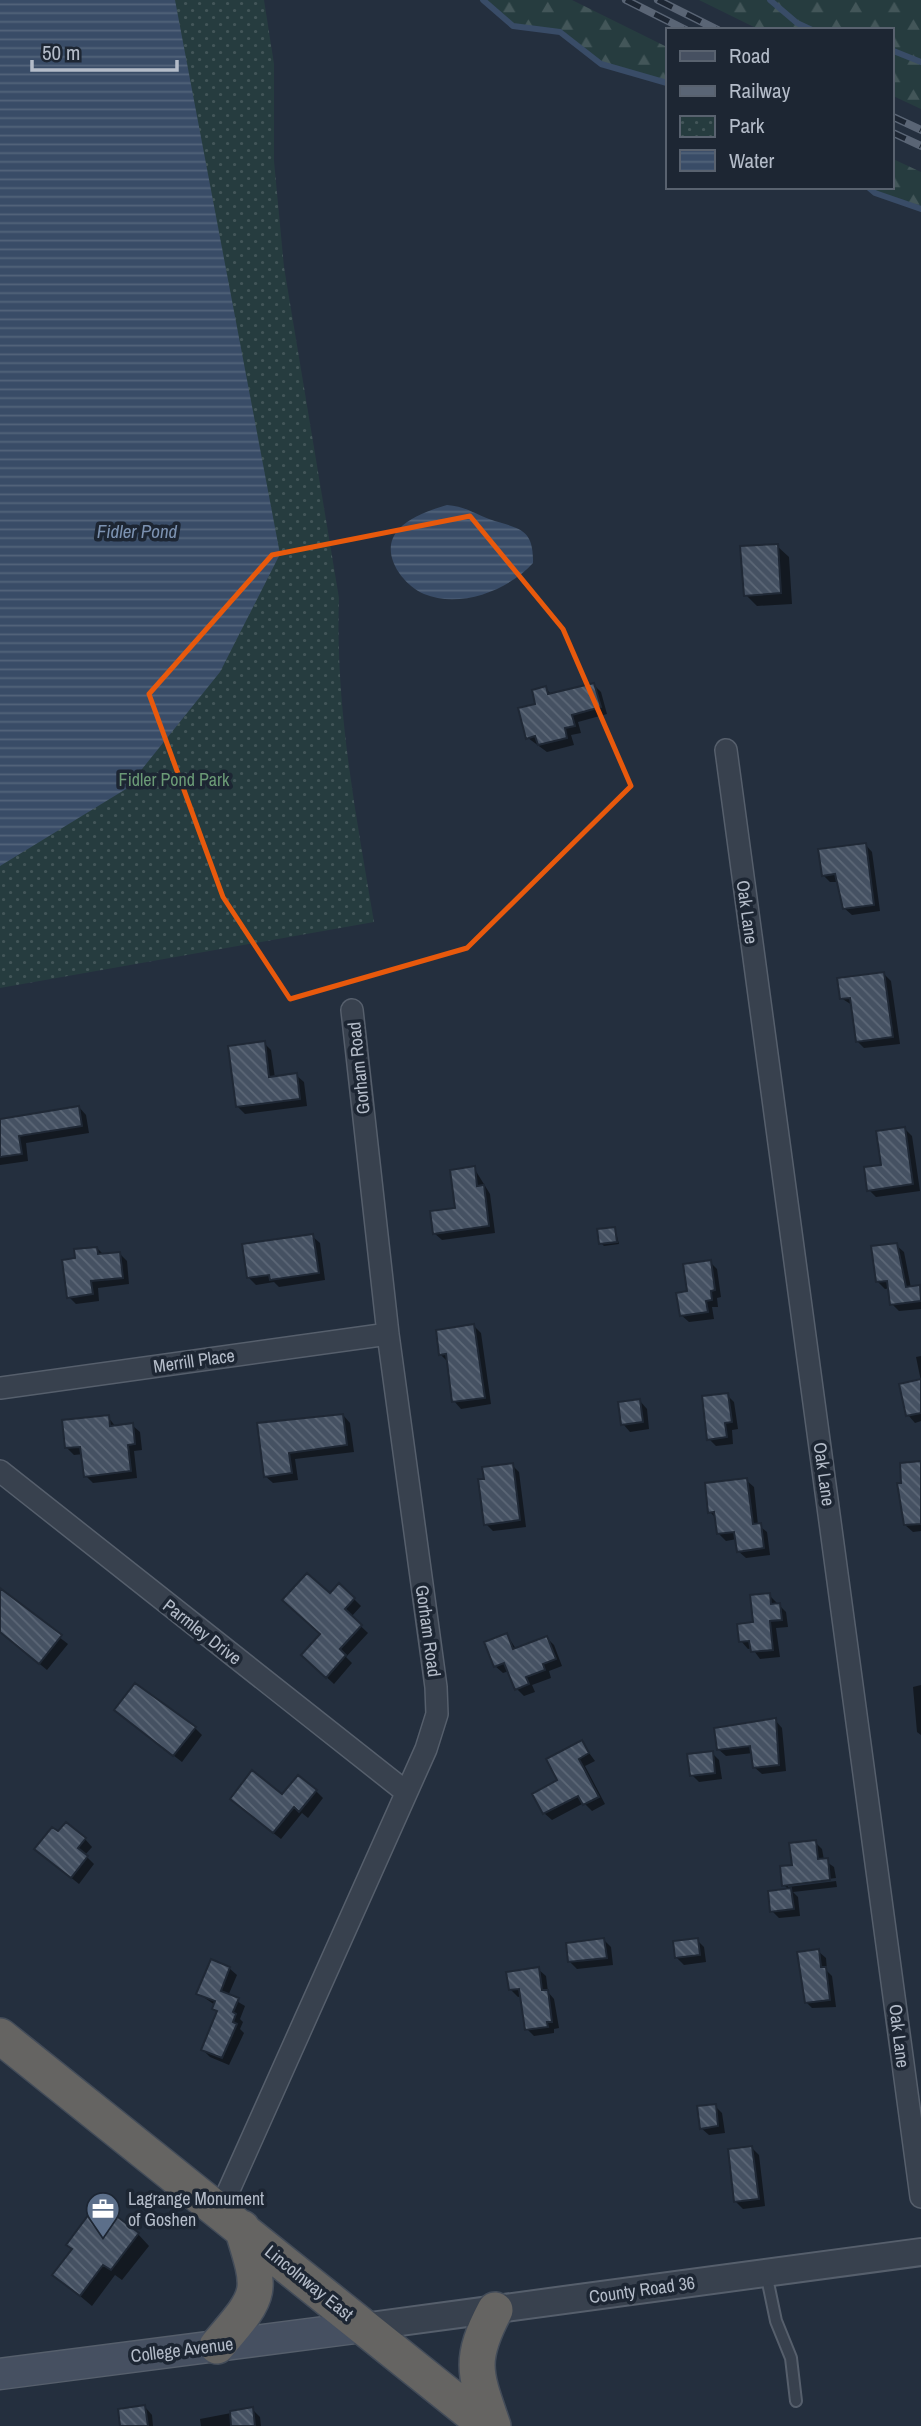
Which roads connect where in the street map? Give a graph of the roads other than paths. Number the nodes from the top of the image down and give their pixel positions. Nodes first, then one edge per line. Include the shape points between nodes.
1 (726, 750) dead end
2 (352, 1010) dead end
3 (388, 1334) junction
4 (0, 1388) edge
5 (0, 1471) edge
6 (406, 1792) junction
7 (0, 2036) edge
8 (921, 2197) edge
9 (231, 2219) junction
10 (921, 2252) edge
11 (766, 2273) junction
12 (495, 2310) junction
13 (363, 2327) junction
14 (217, 2346) junction
15 (0, 2374) edge
16 (796, 2401) dead end
17 (487, 2426) edge
18 (493, 2426) edge

1 - 8 street, Oak Lane
2 - 3 street, Gorham Road
3 - 4 street, Merrill Place
3 - 6 street, Gorham Road via 437,1701 432,1732
5 - 6 street, Parmley Drive
6 - 9 street, Gorham Road
7 - 9 highway, Lincolnway East
9 - 13 highway, Lincolnway East
9 - 14 highway via 254,2269 256,2290 252,2305
10 - 11 street, County Road 36
11 - 12 street, County Road 36
11 - 16 lane via 776,2321 792,2358
12 - 13 street, County Road 36
12 - 18 highway via 476,2357 477,2379
13 - 14 main road, College Avenue
13 - 17 highway, Lincolnway East
14 - 15 main road, College Avenue

